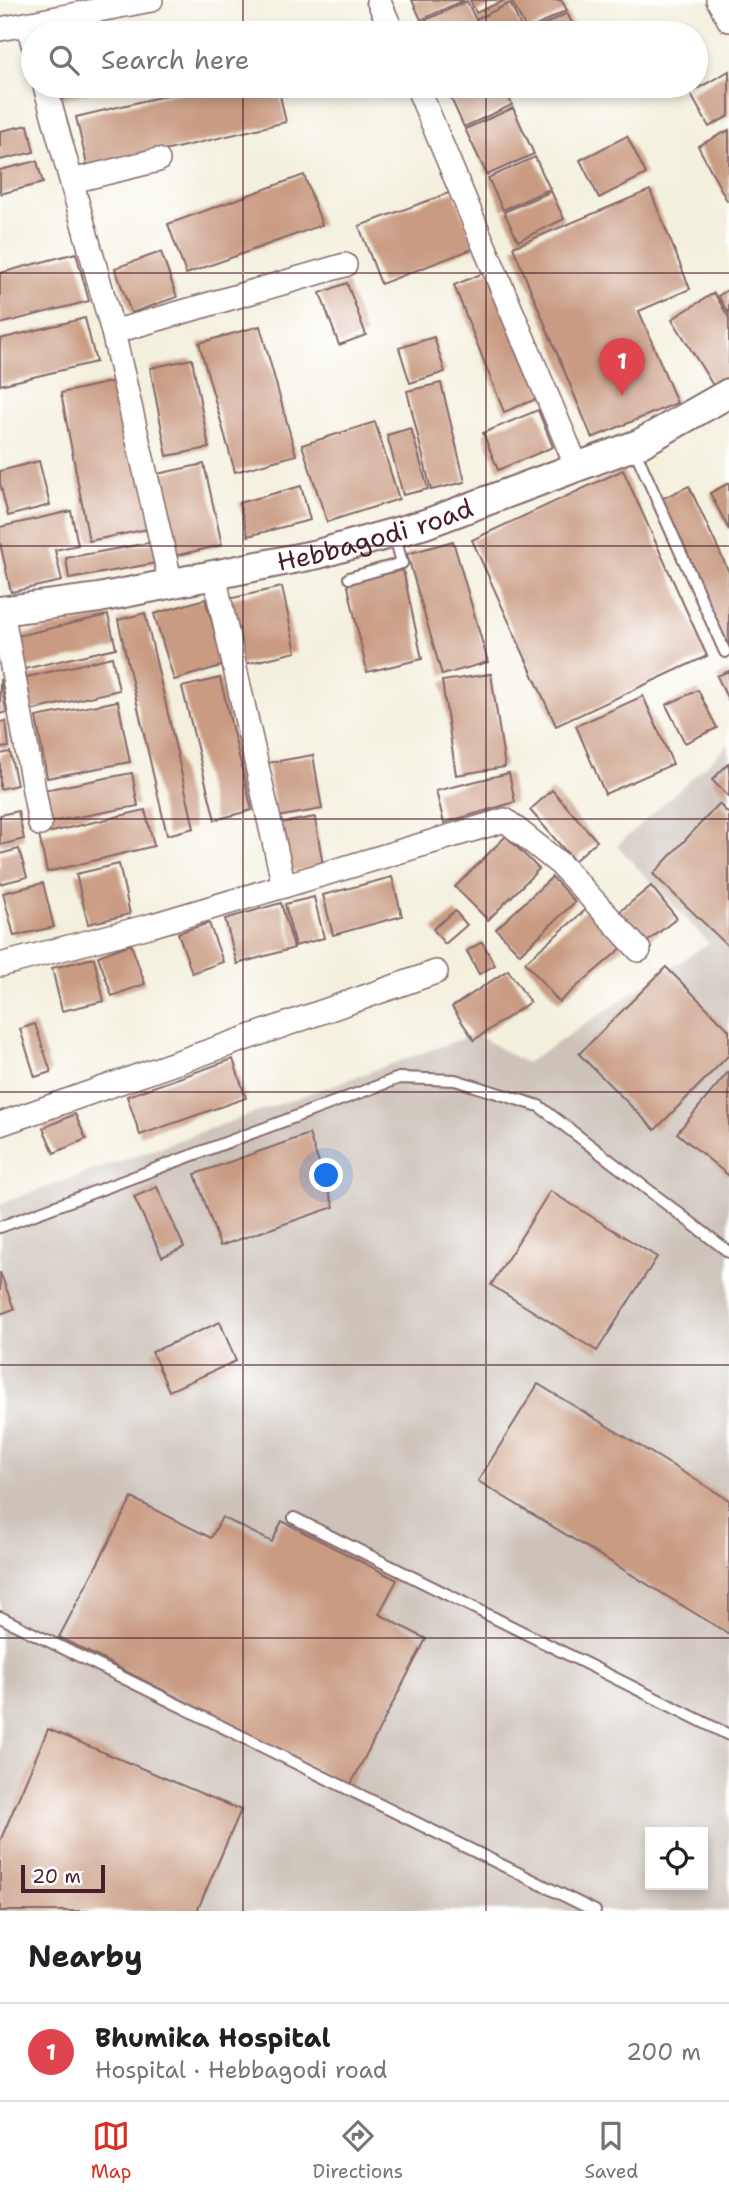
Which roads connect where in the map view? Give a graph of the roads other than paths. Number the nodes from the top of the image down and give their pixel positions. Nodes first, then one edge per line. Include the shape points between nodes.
1 (151, 0) edge
2 (378, 0) edge
3 (718, 0) edge
4 (729, 20) edge
5 (76, 21) edge
6 (388, 21) edge
7 (0, 29) edge
8 (21, 32) edge
9 (48, 98) edge
10 (422, 98) edge
11 (158, 160) dead end
12 (72, 181) junction
13 (345, 265) dead end
14 (113, 332) junction
15 (729, 393) edge
16 (633, 446) junction
17 (577, 467) junction
18 (394, 533) junction
19 (214, 575) junction
20 (349, 578) dead end
21 (171, 584) junction
22 (1, 610) edge
23 (725, 652) dead end
24 (40, 824) dead end
25 (284, 886) junction
26 (639, 950) dead end
27 (0, 965) edge
28 (436, 972) dead end
29 (0, 1124) edge
30 (0, 1227) edge
31 (729, 1252) edge
32 (294, 1518) dead end
33 (0, 1616) edge
34 (729, 1735) edge
35 (595, 1911) edge

1 - 5 street
2 - 6 street
3 - 4 street
7 - 8 street
9 - 12 street
10 - 17 street
11 - 12 street
12 - 14 street
13 - 14 street
14 - 21 street
15 - 16 street, Hebbagodi road
16 - 17 street, Hebbagodi road
16 - 23 lane
17 - 18 street, Hebbagodi road
18 - 19 street, Hebbagodi road
18 - 20 lane via 402,563
19 - 21 street, Hebbagodi road
19 - 25 street
21 - 22 street, Hebbagodi road
22 - 24 street
25 - 26 street via 505,820 560,864
25 - 27 street
28 - 29 street
30 - 31 lane via 399,1078 455,1080 539,1106
32 - 34 lane
33 - 35 lane

